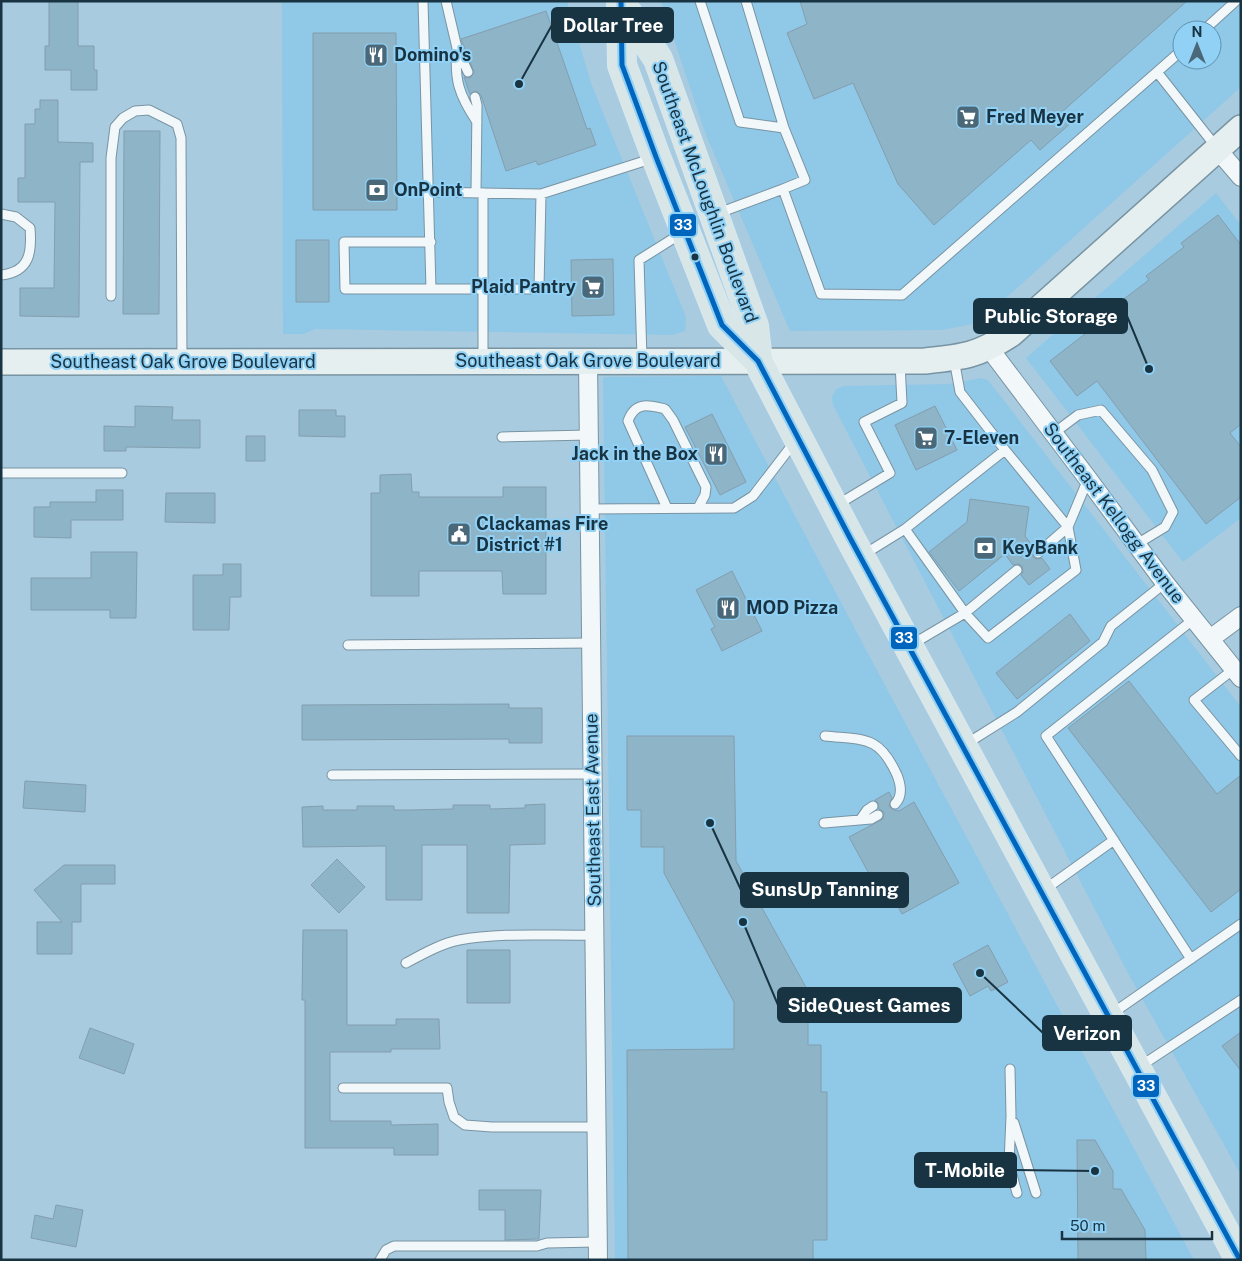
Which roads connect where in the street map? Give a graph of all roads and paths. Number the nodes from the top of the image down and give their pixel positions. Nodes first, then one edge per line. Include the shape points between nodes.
1 (422, 1) edge
2 (446, 1) edge
3 (700, 1) edge
4 (746, 1) edge
5 (1236, 1) edge
6 (621, 2) edge
7 (1215, 20) edge
8 (457, 48) junction
9 (1172, 59) edge
10 (468, 72) dead end
11 (1157, 72) junction
12 (475, 97) dead end
13 (477, 123) junction
14 (784, 128) junction
15 (1241, 128) edge
16 (1218, 149) junction
17 (656, 157) junction
18 (1241, 178) edge
19 (783, 189) junction
20 (428, 192) junction
21 (480, 193) junction
22 (541, 194) junction
23 (1, 214) edge
24 (714, 215) junction
25 (684, 231) junction
26 (430, 242) junction
27 (1, 275) edge
28 (431, 289) junction
29 (483, 289) junction
30 (111, 296) dead end
31 (989, 348) junction
32 (954, 358) junction
33 (588, 360) junction
34 (758, 360) junction
35 (900, 360) junction
36 (182, 361) junction
37 (483, 361) junction
38 (642, 361) junction
39 (1, 362) edge
40 (1054, 433) junction
41 (589, 435) junction
42 (502, 438) dead end
43 (798, 438) junction
44 (1005, 450) junction
45 (1, 473) edge
46 (122, 473) dead end
47 (1088, 479) junction
48 (834, 506) junction
49 (667, 508) junction
50 (698, 508) junction
51 (589, 509) junction
52 (1068, 528) junction
53 (905, 530) junction
54 (1137, 544) junction
55 (1038, 553) dead end
56 (861, 557) junction
57 (1017, 570) dead end
58 (1165, 583) junction
59 (965, 613) junction
60 (1241, 616) edge
61 (1194, 619) junction
62 (1210, 639) junction
63 (591, 642) junction
64 (348, 645) dead end
65 (909, 647) junction
66 (1238, 674) edge
67 (825, 736) dead end
68 (963, 746) junction
69 (1241, 756) edge
70 (592, 774) junction
71 (332, 775) dead end
72 (901, 789) junction
73 (890, 796) dead end
74 (895, 804) dead end
75 (873, 806) dead end
76 (878, 815) dead end
77 (860, 820) junction
78 (824, 823) dead end
79 (1114, 840) junction
80 (1042, 892) junction
81 (1241, 924) edge
82 (594, 935) junction
83 (1191, 959) junction
84 (406, 963) dead end
85 (1241, 1000) edge
86 (1108, 1016) junction
87 (1010, 1069) dead end
88 (1137, 1069) junction
89 (343, 1088) dead end
90 (1011, 1116) junction
91 (596, 1127) junction
92 (1036, 1192) dead end
93 (1017, 1193) dead end
94 (597, 1242) junction
95 (380, 1260) edge
96 (598, 1260) edge
97 (1240, 1260) edge

1 - 20 lane
2 - 8 lane
3 - 14 lane via 740,122
4 - 14 lane
5 - 7 lane
6 - 17 main road, Southeast McLoughlin Boulevard via 622,65
6 - 24 main road, Southeast McLoughlin Boulevard via 658,59
8 - 10 lane
8 - 13 lane via 455,69 463,101
9 - 11 lane
11 - 16 lane
11 - 19 lane via 902,295 821,294
12 - 13 lane
13 - 21 lane
14 - 19 lane via 805,180
15 - 16 street, Southeast Oak Grove Boulevard
16 - 18 street
16 - 31 street, Southeast Oak Grove Boulevard via 1011,334
17 - 22 lane
17 - 25 main road, Southeast McLoughlin Boulevard
19 - 24 lane
20 - 21 lane
20 - 26 lane
21 - 22 lane
21 - 29 lane
22 - 29 lane via 539,289
23 - 27 lane via 16,217 30,228 31,244 29,258 22,267
24 - 34 main road, Southeast McLoughlin Boulevard via 754,326
25 - 34 main road, Southeast McLoughlin Boulevard via 722,325
25 - 38 lane via 639,260
26 - 28 lane
26 - 28 lane via 344,242 345,289
28 - 29 lane
29 - 37 lane
30 - 36 lane via 113,136 115,127 123,118 135,111 149,110 177,124 181,138
31 - 32 street, Southeast Oak Grove Boulevard
31 - 40 street, Southeast Kellogg Avenue
32 - 35 street, Southeast Oak Grove Boulevard
32 - 44 lane via 960,392
33 - 37 street, Southeast Oak Grove Boulevard
33 - 38 street, Southeast Oak Grove Boulevard
33 - 41 street, Southeast East Avenue
34 - 35 street, Southeast Oak Grove Boulevard
34 - 38 street, Southeast Oak Grove Boulevard
34 - 43 main road, Southeast McLoughlin Boulevard
35 - 48 lane via 902,403 864,422 890,473
36 - 37 street, Southeast Oak Grove Boulevard
36 - 39 street, Southeast Oak Grove Boulevard
40 - 47 street, Southeast Kellogg Avenue
40 - 54 lane via 1078,415 1101,410 1152,470 1173,512 1165,527
41 - 42 lane
41 - 51 street, Southeast East Avenue
43 - 48 main road, Southeast McLoughlin Boulevard
43 - 50 lane via 753,496 734,508
44 - 52 lane
44 - 53 lane
45 - 46 lane
47 - 52 lane
47 - 54 street, Southeast Kellogg Avenue
48 - 56 main road, Southeast McLoughlin Boulevard
49 - 50 lane
49 - 50 lane via 628,421 631,411 638,407 666,409 673,420 706,487 706,495
49 - 51 lane
51 - 63 street, Southeast East Avenue
52 - 55 lane
52 - 59 lane via 1076,570 988,638
53 - 56 lane
53 - 59 lane
54 - 58 street, Southeast Kellogg Avenue
56 - 65 main road, Southeast McLoughlin Boulevard
57 - 59 lane
58 - 61 street, Southeast Kellogg Avenue
58 - 68 lane via 1111,626 1103,642 1018,712
59 - 65 lane
60 - 62 street
61 - 62 street, Southeast Kellogg Avenue
61 - 79 lane via 1046,736
62 - 66 street, Southeast Kellogg Avenue
63 - 64 lane
63 - 70 street, Southeast East Avenue
65 - 68 main road, Southeast McLoughlin Boulevard
66 - 69 lane via 1194,700
67 - 72 lane via 867,741 883,750
68 - 80 main road, Southeast McLoughlin Boulevard
70 - 71 lane
70 - 82 street, Southeast East Avenue
72 - 73 lane
72 - 74 lane
75 - 77 lane
76 - 77 lane
77 - 78 lane
79 - 80 lane
79 - 83 lane
80 - 86 main road, Southeast McLoughlin Boulevard
81 - 83 lane
82 - 84 lane via 482,937 432,949
82 - 91 street, Southeast East Avenue
83 - 86 lane
85 - 88 lane
86 - 88 main road, Southeast McLoughlin Boulevard
87 - 90 lane
88 - 97 main road, Southeast McLoughlin Boulevard
89 - 91 lane via 447,1088 454,1117 465,1125
90 - 92 lane
90 - 93 lane via 1010,1164
91 - 94 street, Southeast East Avenue
94 - 95 lane via 537,1246 394,1246 386,1250
94 - 96 street, Southeast East Avenue

